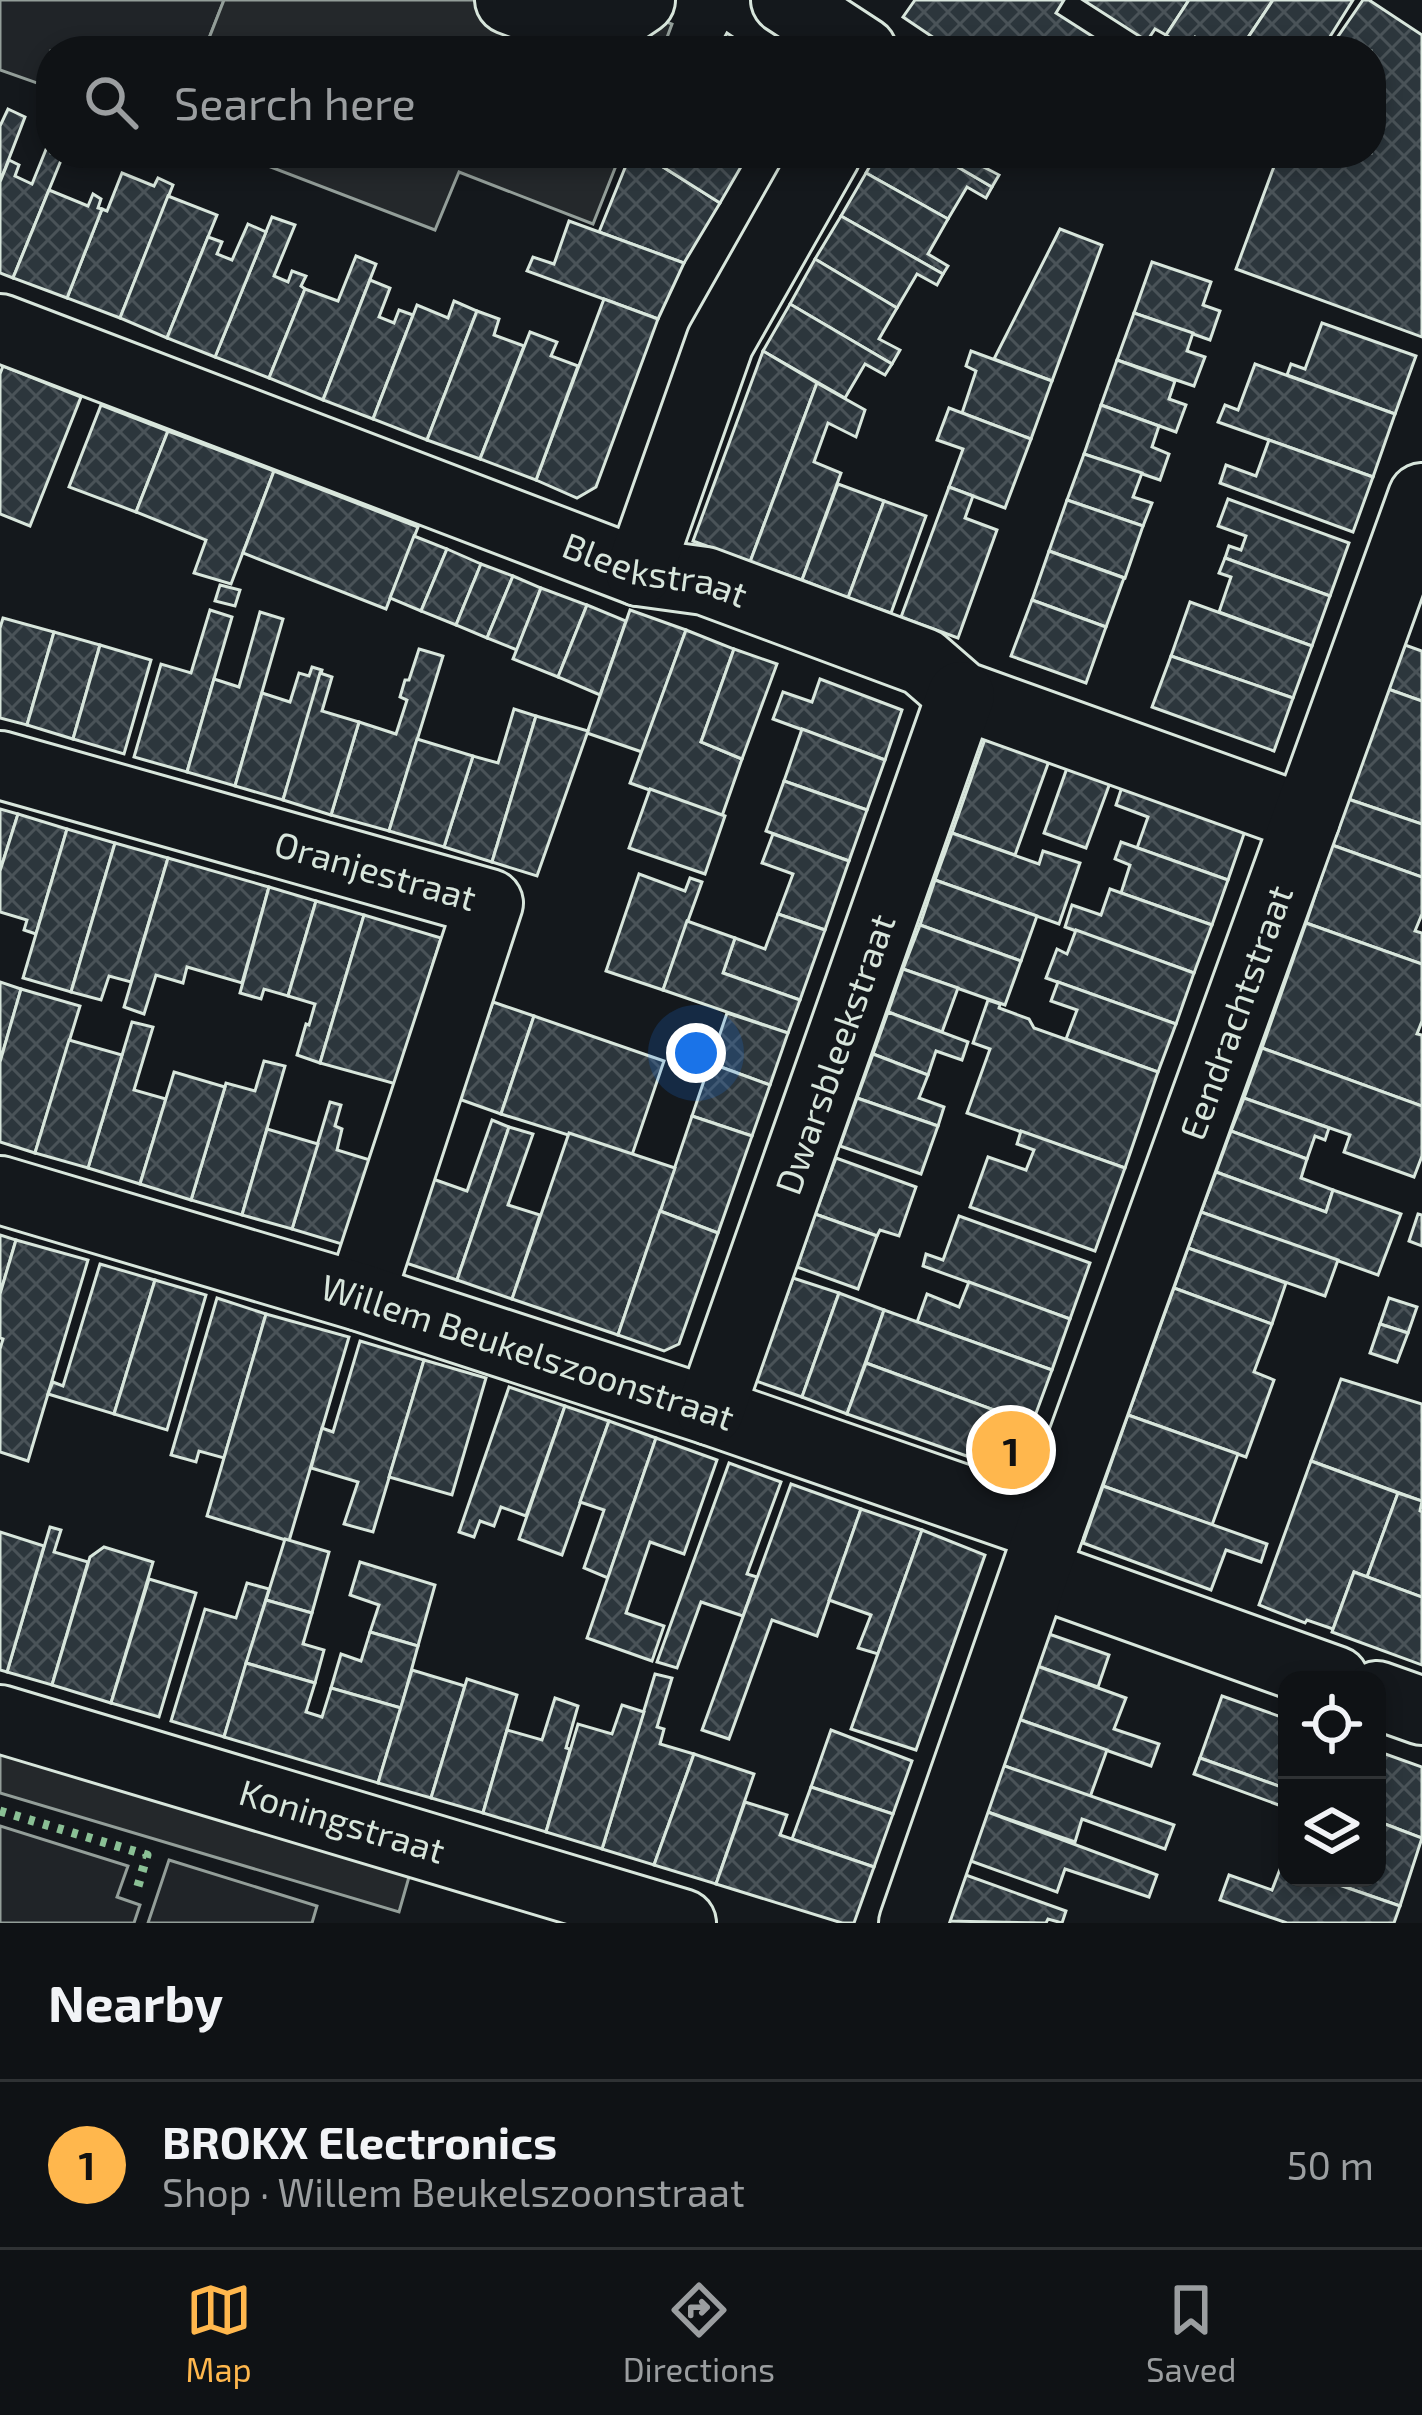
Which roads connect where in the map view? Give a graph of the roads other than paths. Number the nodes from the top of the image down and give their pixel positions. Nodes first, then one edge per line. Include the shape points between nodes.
1 (509, 0) edge
2 (641, 0) edge
3 (785, 0) edge
4 (839, 36) edge
5 (819, 168) edge
6 (0, 328) edge
7 (1422, 496) edge
8 (639, 572) junction
9 (961, 695) junction
10 (0, 764) edge
11 (1306, 819) junction
12 (0, 1190) edge
13 (360, 1297) junction
14 (710, 1411) junction
15 (1043, 1551) junction
16 (1314, 1671) edge
17 (1386, 1698) edge
18 (1422, 1712) edge
19 (0, 1719) edge
20 (682, 1923) edge
21 (913, 1923) edge

1 - 2 street via 594,32
3 - 4 street
5 - 8 street via 720,342
6 - 8 street, Bleekstraat
7 - 11 street, Eendrachtstraat
8 - 9 street, Bleekstraat via 705,581 923,662
9 - 11 street, Bleekstraat
9 - 14 street, Dwarsbleekstraat
10 - 13 street, Oranjestraat via 489,903
11 - 15 street, Eendrachtstraat
12 - 13 street, Willem Beukelszoonstraat
13 - 14 street, Willem Beukelszoonstraat
14 - 15 street, Willem Beukelszoonstraat
15 - 16 street, Willem Beukelszoonstraat
15 - 21 street, Eendrachtstraat
17 - 18 street
19 - 20 street, Koningstraat

